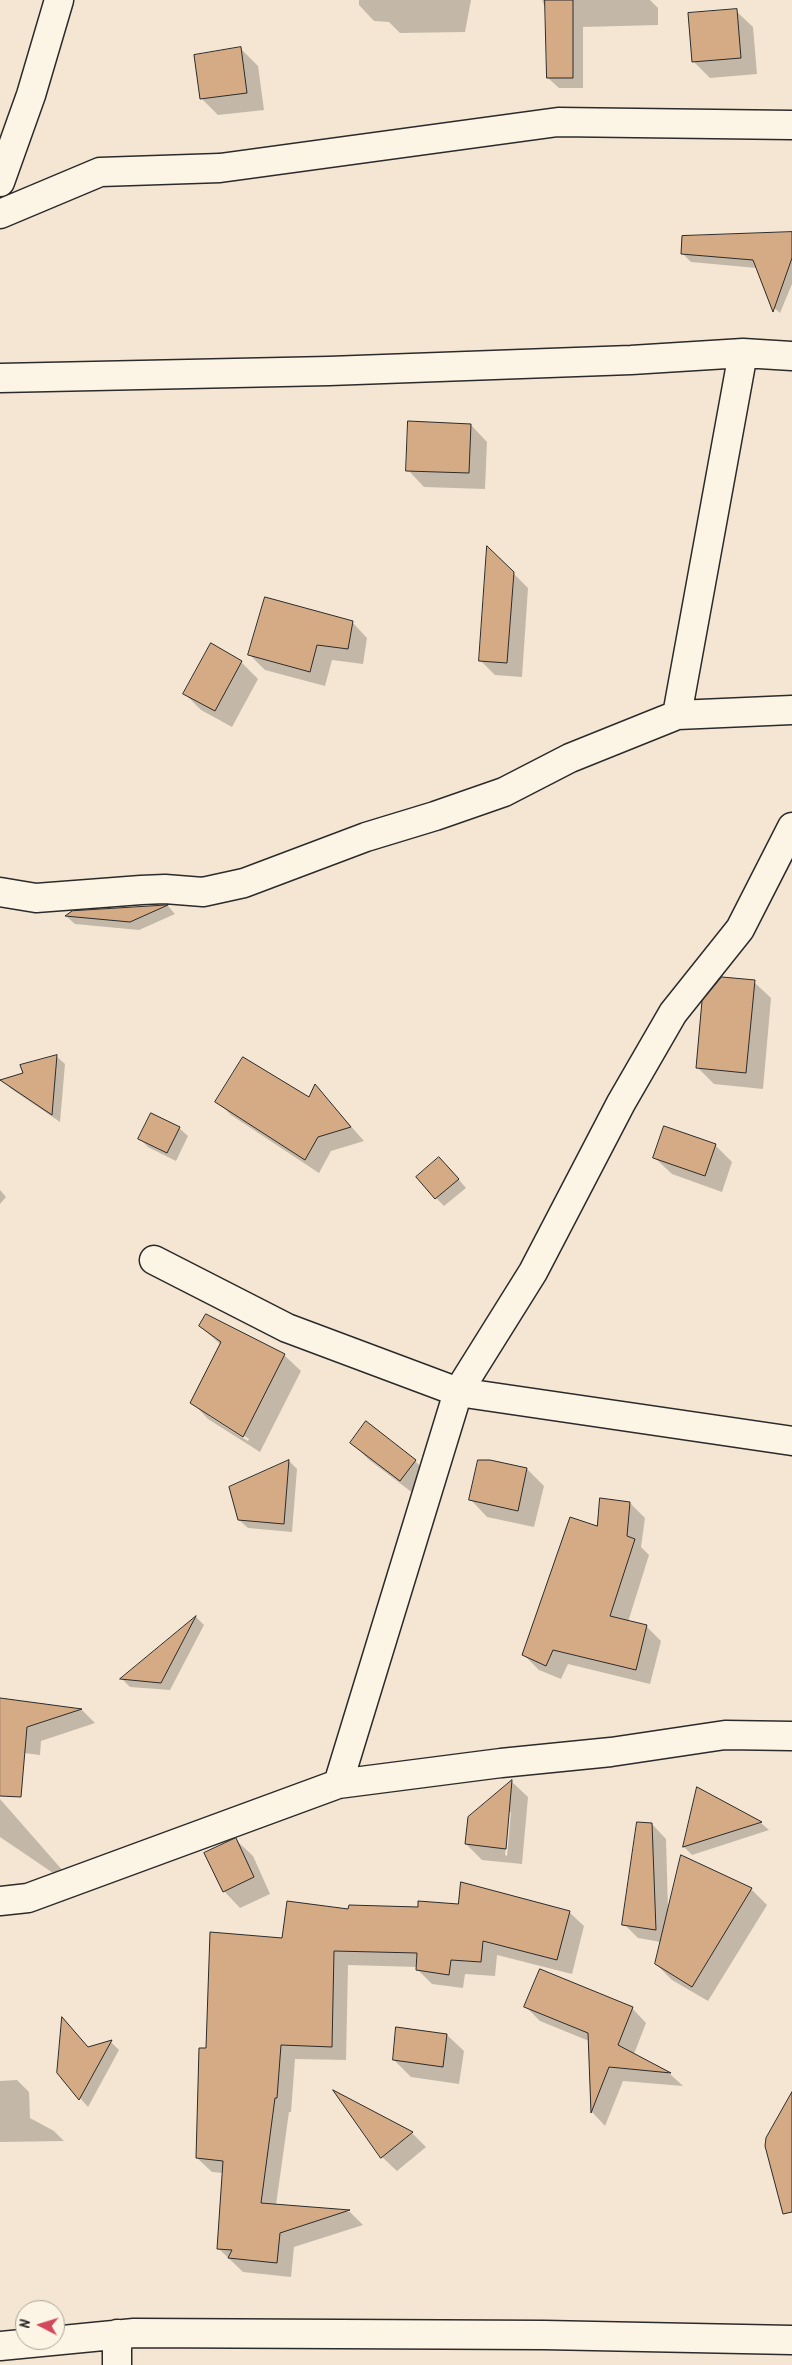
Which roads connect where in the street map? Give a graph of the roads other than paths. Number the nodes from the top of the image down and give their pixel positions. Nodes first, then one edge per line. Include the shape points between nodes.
1 (59, 0) edge
2 (792, 125) edge
3 (0, 182) edge
4 (0, 214) edge
5 (743, 353) junction
6 (792, 356) edge
7 (0, 378) edge
8 (792, 710) edge
9 (678, 715) junction
10 (792, 827) edge
11 (0, 892) edge
12 (154, 1260) dead end
13 (458, 1392) junction
14 (792, 1441) edge
15 (792, 1736) edge
16 (338, 1784) junction
17 (0, 1901) edge
18 (117, 2334) junction
19 (792, 2340) edge
20 (0, 2346) edge
21 (117, 2365) edge

1 - 3 street via 31,95
2 - 4 street via 558,122 220,168 100,172
5 - 6 street
5 - 7 street via 338,371
5 - 9 street
8 - 9 street
9 - 11 street via 570,758 504,792 366,837 244,883 203,892 166,889 36,898
10 - 13 street via 740,930 673,1013 621,1103 533,1272
12 - 13 street via 287,1328
13 - 14 street
13 - 16 street
15 - 16 street via 725,1735 611,1752
16 - 17 street via 28,1898
18 - 19 street via 534,2334
18 - 20 street
18 - 21 street

